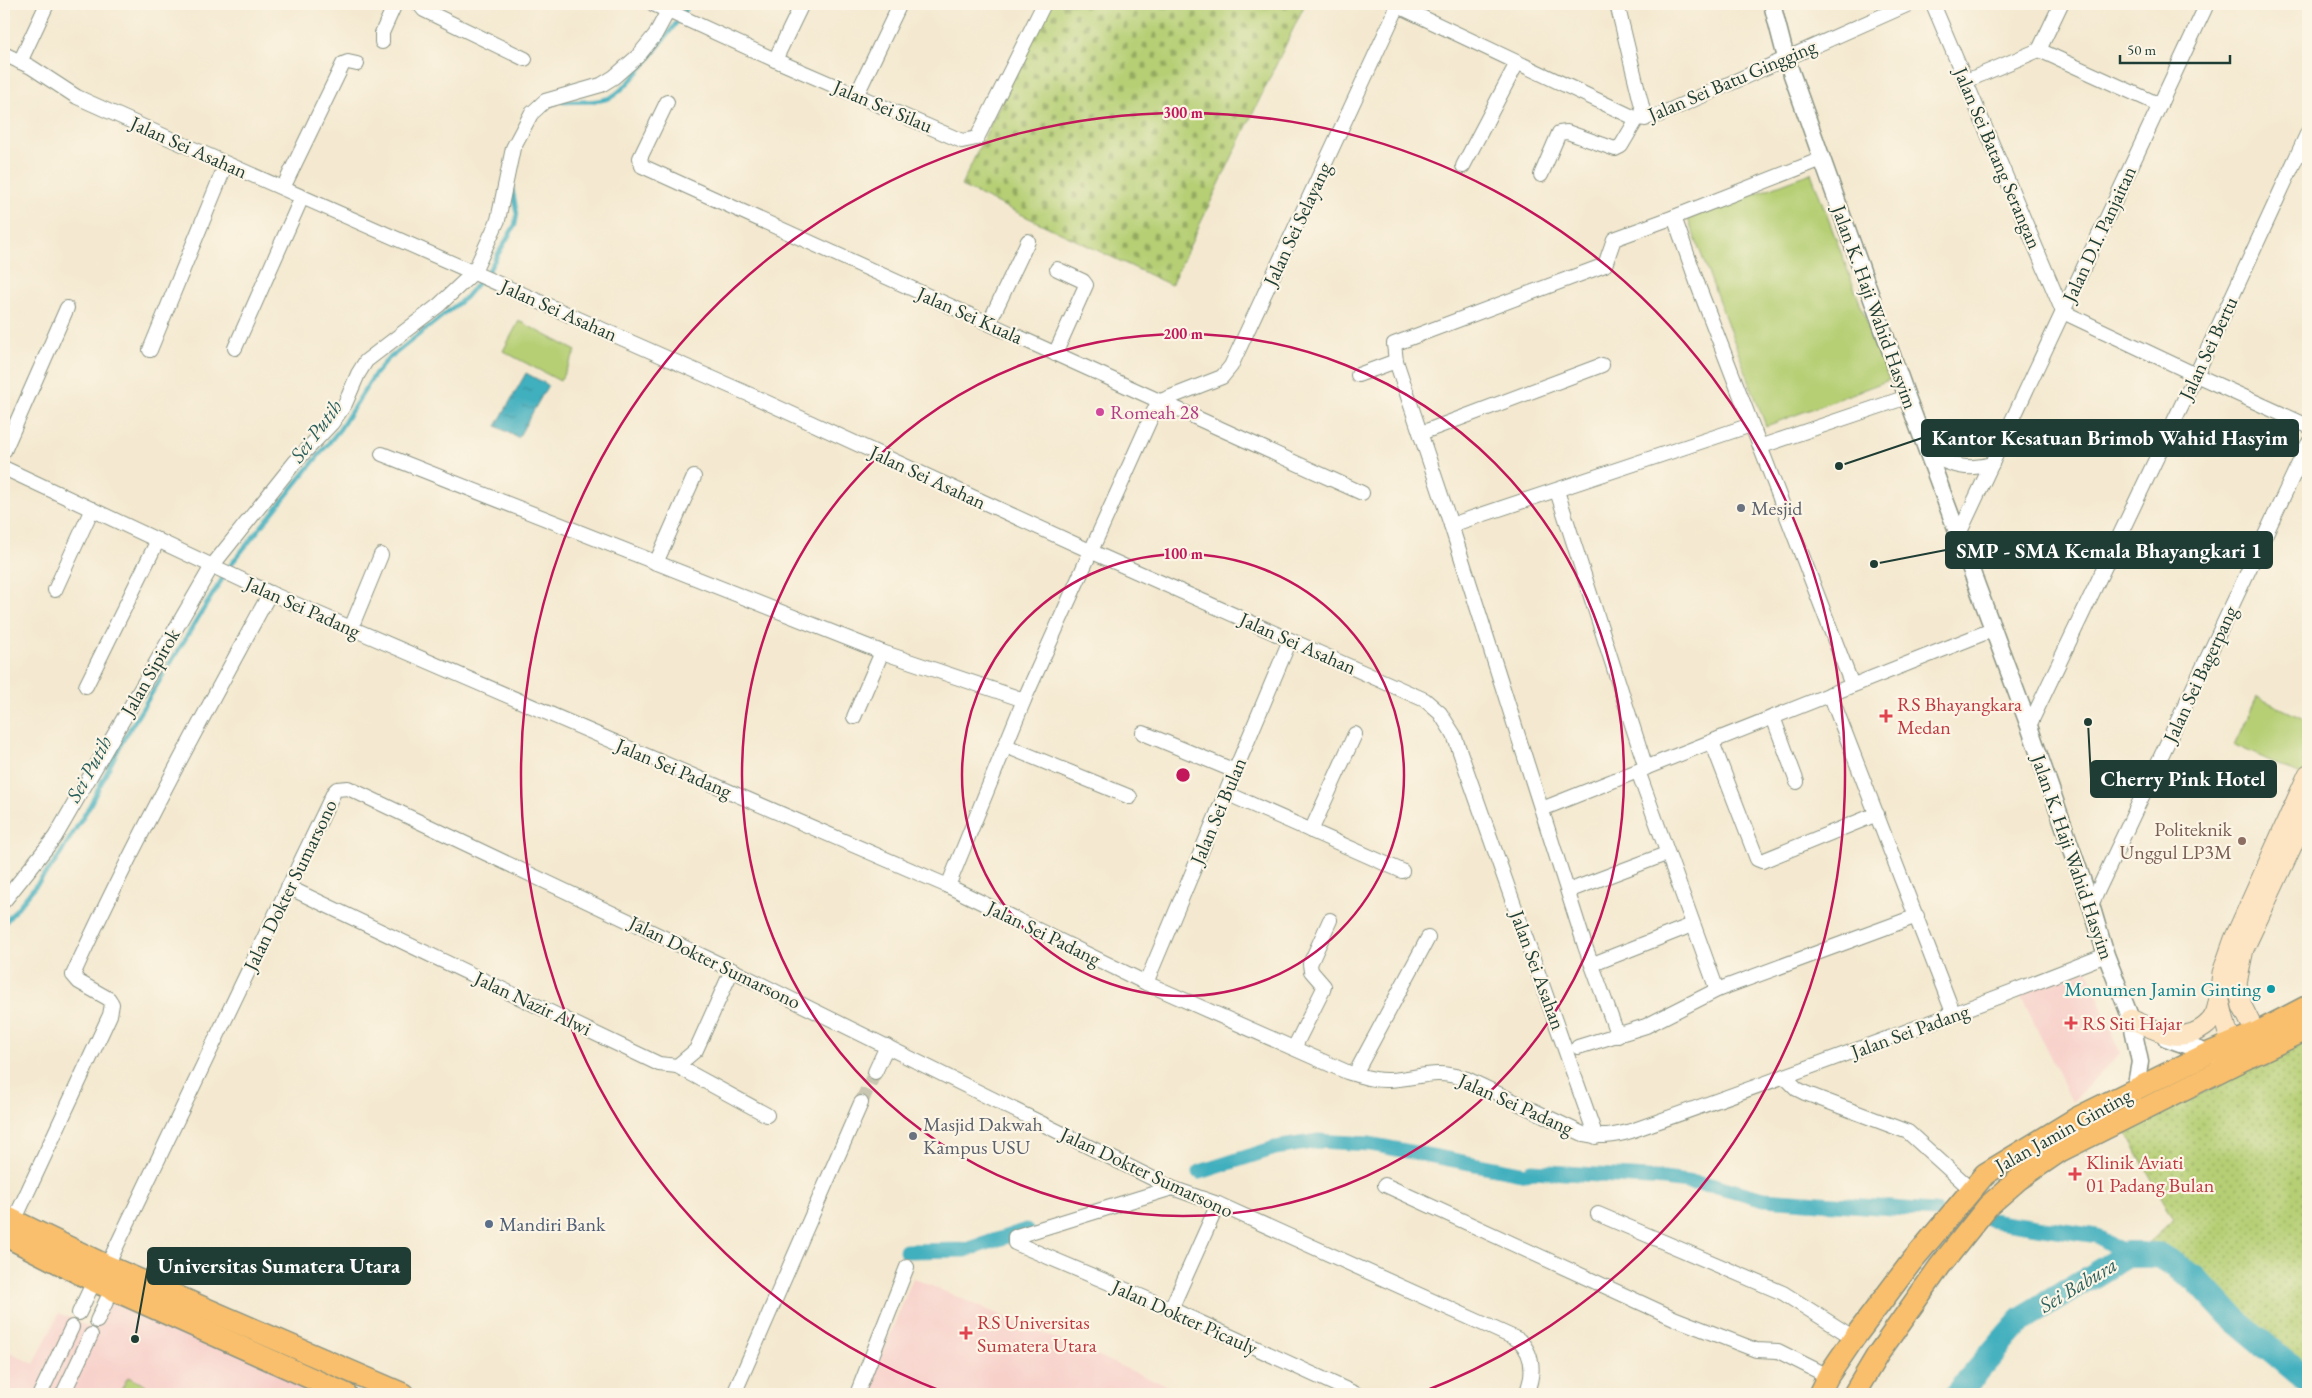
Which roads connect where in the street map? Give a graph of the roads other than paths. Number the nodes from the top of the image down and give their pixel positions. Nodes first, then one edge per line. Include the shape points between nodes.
1 (47, 4) edge
2 (395, 4) edge
3 (419, 4) edge
4 (652, 4) edge
5 (802, 4) edge
6 (900, 4) edge
7 (1044, 4) edge
8 (1618, 4) edge
9 (1772, 4) edge
10 (1909, 4) edge
11 (1933, 4) edge
12 (2061, 4) edge
13 (2207, 4) edge
14 (1396, 5) edge
15 (672, 9) edge
16 (382, 42) dead end
17 (2039, 50) junction
18 (4, 54) edge
19 (1786, 58) junction
20 (526, 59) dead end
21 (775, 60) junction
22 (20, 62) junction
23 (1517, 63) junction
24 (357, 64) dead end
25 (1966, 81) junction
26 (856, 94) junction
27 (667, 102) dead end
28 (2160, 105) junction
29 (1641, 119) junction
30 (2308, 132) edge
31 (1822, 160) junction
32 (226, 164) junction
33 (1463, 166) dead end
34 (1541, 175) dead end
35 (282, 188) junction
36 (302, 197) junction
37 (1674, 217) junction
38 (1028, 241) dead end
39 (1057, 269) dead end
40 (477, 273) junction
41 (67, 308) dead end
42 (2063, 312) junction
43 (990, 324) junction
44 (235, 348) dead end
45 (150, 350) dead end
46 (1055, 354) junction
47 (1396, 361) junction
48 (1602, 365) dead end
49 (1358, 374) dead end
50 (2196, 375) junction
51 (1907, 397) junction
52 (1158, 402) junction
53 (1751, 425) junction
54 (2308, 426) edge
55 (1421, 433) junction
56 (2308, 444) edge
57 (1762, 446) junction
58 (4, 451) edge
59 (382, 454) dead end
60 (1930, 454) junction
61 (1992, 464) junction
62 (4, 468) edge
63 (694, 477) dead end
64 (1557, 491) junction
65 (1362, 493) dead end
66 (92, 509) junction
67 (1451, 525) junction
68 (1958, 536) junction
69 (158, 540) junction
70 (1090, 552) junction
71 (381, 555) dead end
72 (656, 563) junction
73 (215, 567) junction
74 (55, 590) dead end
75 (270, 593) junction
76 (351, 628) junction
77 (1992, 630) junction
78 (1290, 640) junction
79 (882, 652) junction
80 (1852, 685) junction
81 (86, 686) dead end
82 (1830, 694) junction
83 (1024, 700) junction
84 (854, 717) dead end
85 (1773, 717) junction
86 (2029, 726) junction
87 (1143, 733) dead end
88 (1355, 734) dead end
89 (1712, 742) junction
90 (1006, 746) junction
91 (1642, 770) junction
92 (1235, 771) junction
93 (2308, 774) edge
94 (1797, 782) dead end
95 (1226, 793) junction
96 (1130, 797) dead end
97 (1542, 809) junction
98 (2308, 812) edge
99 (1877, 814) junction
100 (1312, 831) junction
101 (1666, 854) junction
102 (1402, 871) dead end
103 (948, 886) junction
104 (288, 887) junction
105 (1568, 891) junction
106 (4, 901) edge
107 (2092, 905) junction
108 (1917, 916) junction
109 (1330, 920) dead end
110 (1692, 925) junction
111 (1428, 938) dead end
112 (2106, 955) junction
113 (1593, 964) junction
114 (732, 970) junction
115 (1146, 983) junction
116 (1717, 990) junction
117 (2219, 997) junction
118 (2308, 1006) edge
119 (1954, 1015) junction
120 (2131, 1019) junction
121 (2308, 1029) edge
122 (1618, 1036) junction
123 (2260, 1042) junction
124 (887, 1046) junction
125 (1578, 1047) dead end
126 (1294, 1048) junction
127 (2209, 1053) junction
128 (2235, 1057) junction
129 (677, 1066) junction
130 (875, 1072) tunnel mouth
131 (1355, 1074) junction
132 (1785, 1077) junction
133 (2135, 1090) junction
134 (861, 1102) tunnel mouth
135 (767, 1115) dead end
136 (1596, 1137) junction
137 (1385, 1185) dead end
138 (1172, 1188) junction
139 (1972, 1190) junction
140 (1218, 1204) junction
141 (1598, 1214) dead end
142 (7, 1224) edge
143 (907, 1267) dead end
144 (104, 1279) junction
145 (1171, 1309) junction
146 (79, 1313) dead end
147 (97, 1321) dead end
148 (72, 1327) dead end
149 (91, 1335) dead end
150 (1854, 1338) junction
151 (1878, 1354) junction
152 (1824, 1385) edge
153 (40, 1394) edge
154 (63, 1394) edge
155 (346, 1394) edge
156 (403, 1394) edge
157 (734, 1394) edge
158 (857, 1394) edge
159 (1356, 1394) edge
160 (1526, 1394) edge
161 (1854, 1394) edge

1 - 22 street
2 - 16 street via 382,33
3 - 20 street via 424,10
4 - 15 street, Jalan Sei Silau
5 - 21 street
6 - 26 street
7 - 26 street, Jalan Sei Silau via 977,138 971,141 962,141
8 - 29 street
9 - 19 street, Jalan K. Haji Wahid Hasyim
10 - 19 street, Jalan Sei Batu Gingging
11 - 25 street, Jalan Sei Batang Serangan
12 - 17 street
13 - 28 street, Jalan D.I. Panjaitan
14 - 23 street, Jalan Sei Batu Gingging
14 - 52 street, Jalan Sei Selayang via 1231,366 1222,377
15 - 21 street, Jalan Sei Silau via 690,21
15 - 40 street via 638,56 614,77 601,85 545,101 531,114 513,148 498,220
17 - 25 street
17 - 28 street
18 - 22 street, Jalan Sei Asahan
19 - 29 street, Jalan Sei Batu Gingging
19 - 31 street, Jalan K. Haji Wahid Hasyim
21 - 26 street, Jalan Sei Silau
22 - 32 street, Jalan Sei Asahan via 77,97
23 - 29 street, Jalan Sei Batu Gingging
23 - 33 street
24 - 35 street via 343,64
25 - 42 street, Jalan Sei Batang Serangan
27 - 43 street, Jalan Sei Kuala via 640,158 642,166
28 - 42 street, Jalan D.I. Panjaitan
29 - 34 street via 1621,146 1615,149 1567,132 1559,133
30 - 50 street, Jalan Sei Bertu
31 - 37 street
31 - 51 street, Jalan K. Haji Wahid Hasyim
32 - 35 street, Jalan Sei Asahan
32 - 45 street
35 - 36 street, Jalan Sei Asahan
36 - 40 street, Jalan Sei Asahan
36 - 44 street
37 - 47 street via 1614,239 1605,265 1396,342 1393,347
37 - 53 street
38 - 43 street
39 - 46 street via 1083,280 1086,285
40 - 70 street, Jalan Sei Asahan
40 - 73 street, Jalan Sipirok via 366,361 332,423 294,462
41 - 58 street
42 - 50 street
42 - 61 street, Jalan D.I. Panjaitan
43 - 46 street, Jalan Sei Kuala
46 - 52 street, Jalan Sei Kuala
47 - 49 street
47 - 55 street
48 - 55 street
50 - 54 street
50 - 86 street, Jalan Sei Bertu
51 - 57 street
51 - 60 street, Jalan K. Haji Wahid Hasyim
52 - 65 street, Jalan Sei Kuala
52 - 70 street
53 - 57 street
53 - 64 street
55 - 67 street
56 - 107 street, Jalan Sei Bagerpang
57 - 80 street
59 - 72 street
60 - 61 street via 1964,468
60 - 68 street, Jalan K. Haji Wahid Hasyim
61 - 68 street, Jalan D.I. Panjaitan
62 - 66 street, Jalan Sei Padang
63 - 72 street
64 - 67 street
64 - 91 street
66 - 69 street, Jalan Sei Padang
66 - 74 street
67 - 97 street
68 - 77 street, Jalan K. Haji Wahid Hasyim
69 - 73 street, Jalan Sei Padang
69 - 81 street
70 - 78 street, Jalan Sei Asahan
70 - 83 street
71 - 76 street
72 - 79 street
73 - 75 street, Jalan Sei Padang
73 - 106 street, Jalan Sipirok via 55,837
75 - 76 street, Jalan Sei Padang
75 - 142 street via 179,763 74,976 78,982 109,999 111,1010
76 - 103 street, Jalan Sei Padang
77 - 80 street
77 - 86 street, Jalan K. Haji Wahid Hasyim
78 - 92 street, Jalan Sei Bulan
78 - 136 street, Jalan Sei Asahan via 1426,700 1440,713 1454,735
79 - 83 street
79 - 84 street
80 - 82 street
82 - 85 street
82 - 99 street
83 - 90 street
85 - 89 street
85 - 94 street
86 - 107 street, Jalan K. Haji Wahid Hasyim
87 - 92 street
88 - 100 street
89 - 91 street
89 - 99 street via 1757,859 1762,861
90 - 96 street
90 - 103 street
91 - 97 street
91 - 101 street
92 - 95 street, Jalan Sei Bulan
93 - 117 main road via 2234,939 2222,974
95 - 100 street
95 - 115 street, Jalan Sei Bulan
97 - 105 street
98 - 123 main road via 2244,949 2237,983 2242,1006
99 - 108 street
100 - 102 street
101 - 105 street
101 - 110 street
103 - 115 street, Jalan Sei Padang
104 - 114 street, Jalan Dokter Sumarsono via 334,792 348,788
104 - 129 street, Jalan Nazir Alwi via 659,1064
104 - 144 street, Jalan Dokter Sumarsono
105 - 113 street
107 - 112 street, Jalan K. Haji Wahid Hasyim
108 - 116 street
108 - 119 street
109 - 126 street via 1310,964 1311,971 1324,986 1323,990
110 - 113 street
110 - 116 street
111 - 131 street
112 - 119 street, Jalan Sei Padang
112 - 120 street, Jalan K. Haji Wahid Hasyim
113 - 122 street
114 - 124 street, Jalan Dokter Sumarsono
114 - 129 street via 696,1050
115 - 126 street, Jalan Sei Padang
116 - 122 street via 1646,1026
117 - 120 main road via 2213,1020 2194,1034 2176,1036
117 - 128 main road
118 - 123 main road
119 - 132 street, Jalan Sei Padang
120 - 127 street via 2168,1038
120 - 133 street, Jalan K. Haji Wahid Hasyim via 2140,1062
121 - 123 main road
122 - 125 street
123 - 128 main road, Jalan Jamin Ginting
124 - 130 street
124 - 138 street, Jalan Dokter Sumarsono
126 - 131 street, Jalan Sei Padang
127 - 128 main road, Jalan Jamin Ginting
127 - 133 main road, Jalan Jamin Ginting
128 - 151 main road, Jalan Jamin Ginting via 2060,1151 2019,1179 1982,1214 1940,1266
129 - 135 street, Jalan Nazir Alwi
131 - 136 street, Jalan Sei Padang via 1390,1080 1434,1072 1452,1074
132 - 136 street, Jalan Sei Padang via 1631,1132
132 - 139 street via 1805,1093 1908,1132
133 - 139 main road, Jalan Jamin Ginting via 2032,1143 1984,1174
134 - 157 street
137 - 152 street via 1676,1319 1756,1350 1778,1351
138 - 140 street, Jalan Dokter Sumarsono
138 - 145 street, Jalan Dokter Picauly via 1017,1236 1014,1240 1017,1245
139 - 150 main road, Jalan Jamin Ginting via 1912,1261
140 - 145 street
140 - 160 street, Jalan Dokter Sumarsono via 1519,1340 1526,1347 1532,1365 1533,1377
141 - 150 street via 1782,1293
142 - 144 main road
143 - 158 street
144 - 146 street
144 - 147 street
144 - 155 main road
144 - 156 main road
145 - 159 street, Jalan Dokter Picauly
148 - 153 street
149 - 154 street
150 - 151 main road
150 - 152 main road, Jalan Jamin Ginting
151 - 161 main road, Jalan Jamin Ginting

